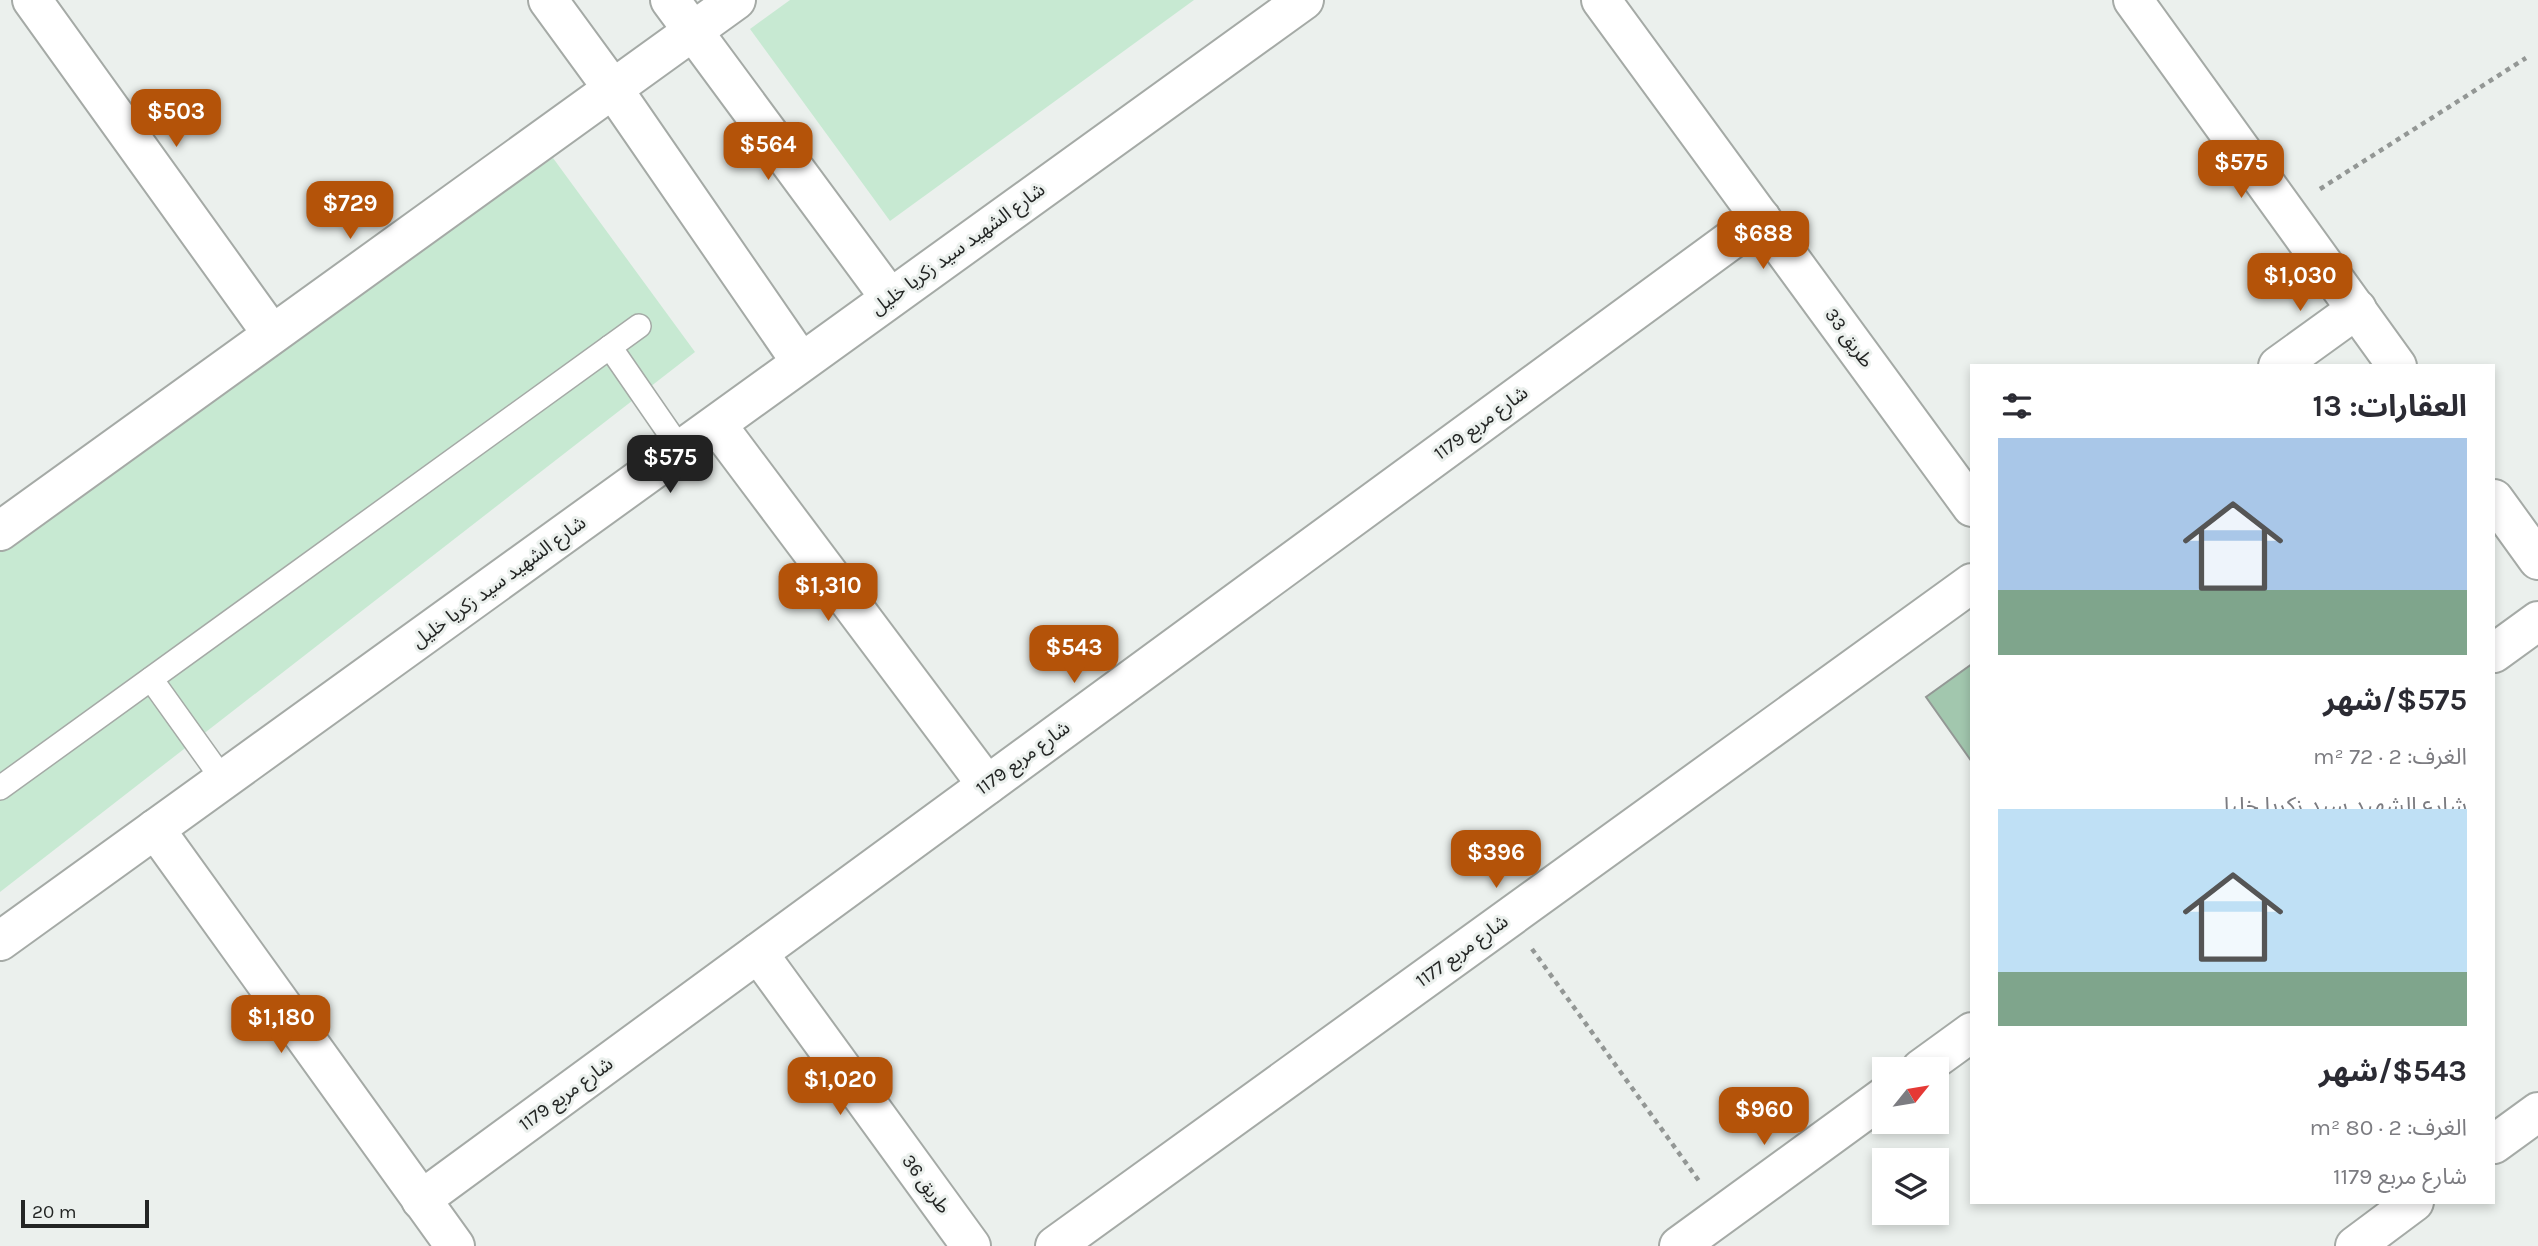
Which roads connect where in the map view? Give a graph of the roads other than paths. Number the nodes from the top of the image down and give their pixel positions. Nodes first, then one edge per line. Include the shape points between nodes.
1 (32, 0) edge
2 (548, 0) edge
3 (670, 0) edge
4 (736, 0) edge
5 (1304, 0) edge
6 (1601, 0) edge
7 (2133, 0) edge
8 (694, 30) junction
9 (613, 89) junction
10 (1761, 218) junction
11 (890, 298) junction
12 (2357, 309) junction
13 (639, 326) dead end
14 (272, 334) junction
15 (610, 347) junction
16 (801, 362) junction
17 (2281, 364) edge
18 (2397, 364) edge
19 (716, 425) junction
20 (681, 450) junction
21 (2495, 500) edge
22 (1970, 504) edge
23 (0, 531) edge
24 (2538, 560) edge
25 (1970, 584) edge
26 (2538, 621) edge
27 (2495, 652) edge
28 (151, 679) junction
29 (224, 781) junction
30 (987, 785) junction
31 (0, 788) edge
32 (155, 829) junction
33 (0, 942) edge
34 (758, 953) junction
35 (1970, 1033) edge
36 (1938, 1057) edge
37 (1872, 1105) edge
38 (2538, 1112) edge
39 (2495, 1143) edge
40 (421, 1200) junction
41 (2411, 1204) edge
42 (455, 1246) edge
43 (971, 1246) edge
44 (1055, 1246) edge
45 (1679, 1246) edge
46 (2355, 1246) edge

1 - 14 street
2 - 9 street
3 - 8 street
4 - 8 street
5 - 11 street, شارع الشهيد سيد زكريا خليل
6 - 10 street, طريق 33
7 - 12 street
8 - 9 street
8 - 11 street
9 - 14 street
9 - 16 street
10 - 22 street, طريق 33
10 - 30 street, شارع مربع 1179
11 - 16 street, شارع الشهيد سيد زكريا خليل
12 - 17 street
12 - 18 street
13 - 15 lane
14 - 23 street
15 - 20 lane
15 - 28 lane
16 - 19 street, شارع الشهيد سيد زكريا خليل
19 - 20 street, شارع الشهيد سيد زكريا خليل
19 - 30 street
20 - 29 street, شارع الشهيد سيد زكريا خليل
21 - 24 street
25 - 44 street, شارع مربع 1177
26 - 27 street
28 - 29 lane
28 - 31 lane
29 - 32 street, شارع الشهيد سيد زكريا خليل
30 - 34 street, شارع مربع 1179
32 - 33 street, شارع الشهيد سيد زكريا خليل
32 - 40 street
34 - 40 street, شارع مربع 1179
34 - 43 street, طريق 36
35 - 36 street
37 - 45 street
38 - 39 street
40 - 42 street
41 - 46 street

